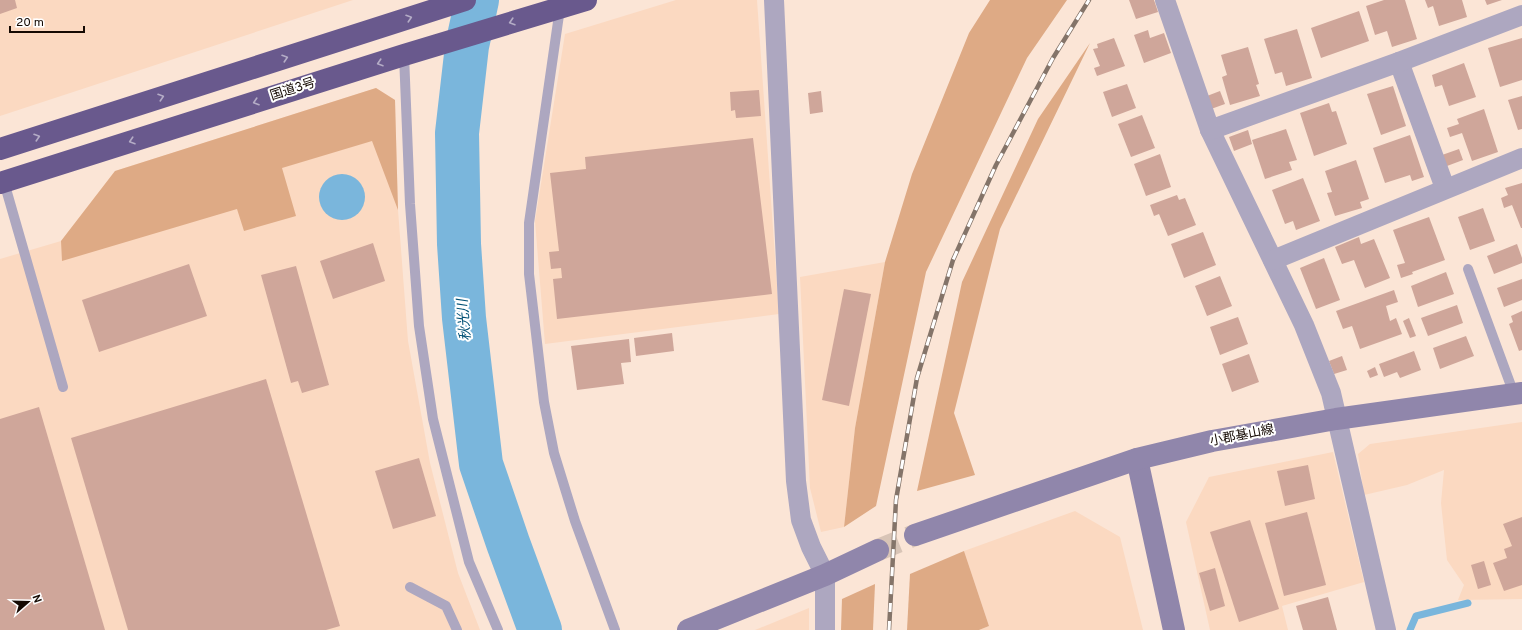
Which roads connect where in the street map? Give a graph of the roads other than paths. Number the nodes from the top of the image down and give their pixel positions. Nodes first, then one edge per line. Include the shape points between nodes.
1 (465, 0) edge
2 (586, 0) edge
3 (774, 0) edge
4 (1166, 0) edge
5 (555, 9) junction
6 (1522, 15) edge
7 (410, 53) junction
8 (1398, 62) junction
9 (1210, 130) junction
10 (0, 149) edge
11 (1522, 158) edge
12 (2, 182) edge
13 (1445, 188) junction
14 (1273, 260) junction
15 (1468, 269) dead end
16 (63, 387) dead end
17 (1518, 394) edge
18 (1336, 419) junction
19 (1137, 459) junction
20 (915, 535) tunnel mouth
21 (878, 550) tunnel mouth
22 (825, 575) junction
23 (410, 587) dead end
24 (457, 630) edge
25 (498, 630) edge
26 (615, 630) edge
27 (688, 630) edge
28 (825, 630) edge
29 (1174, 630) edge
30 (1386, 630) edge

10 -> 1 highway
2 - 5 highway, 国道3号
3 - 22 street via 796,481 801,520
4 - 9 street
5 -> 7 highway, 国道3号
5 - 26 lane via 529,223 529,274 544,402 554,453 575,521
6 - 8 street
7 -> 12 highway, 国道3号
7 - 25 lane via 410,204 419,326 433,419 469,562
8 - 9 street
8 - 13 street
9 - 14 street
11 - 13 street
12 - 16 lane
13 - 14 street
14 - 18 street via 1331,393
15 - 17 lane
17 - 18 main road, 小郡基山線
18 - 19 main road, 小郡基山線 via 1212,441
18 - 30 street
19 - 20 main road, 小郡基山線
19 - 29 main road
21 - 22 main road
22 - 27 main road
22 - 28 street
23 - 24 lane via 446,606

